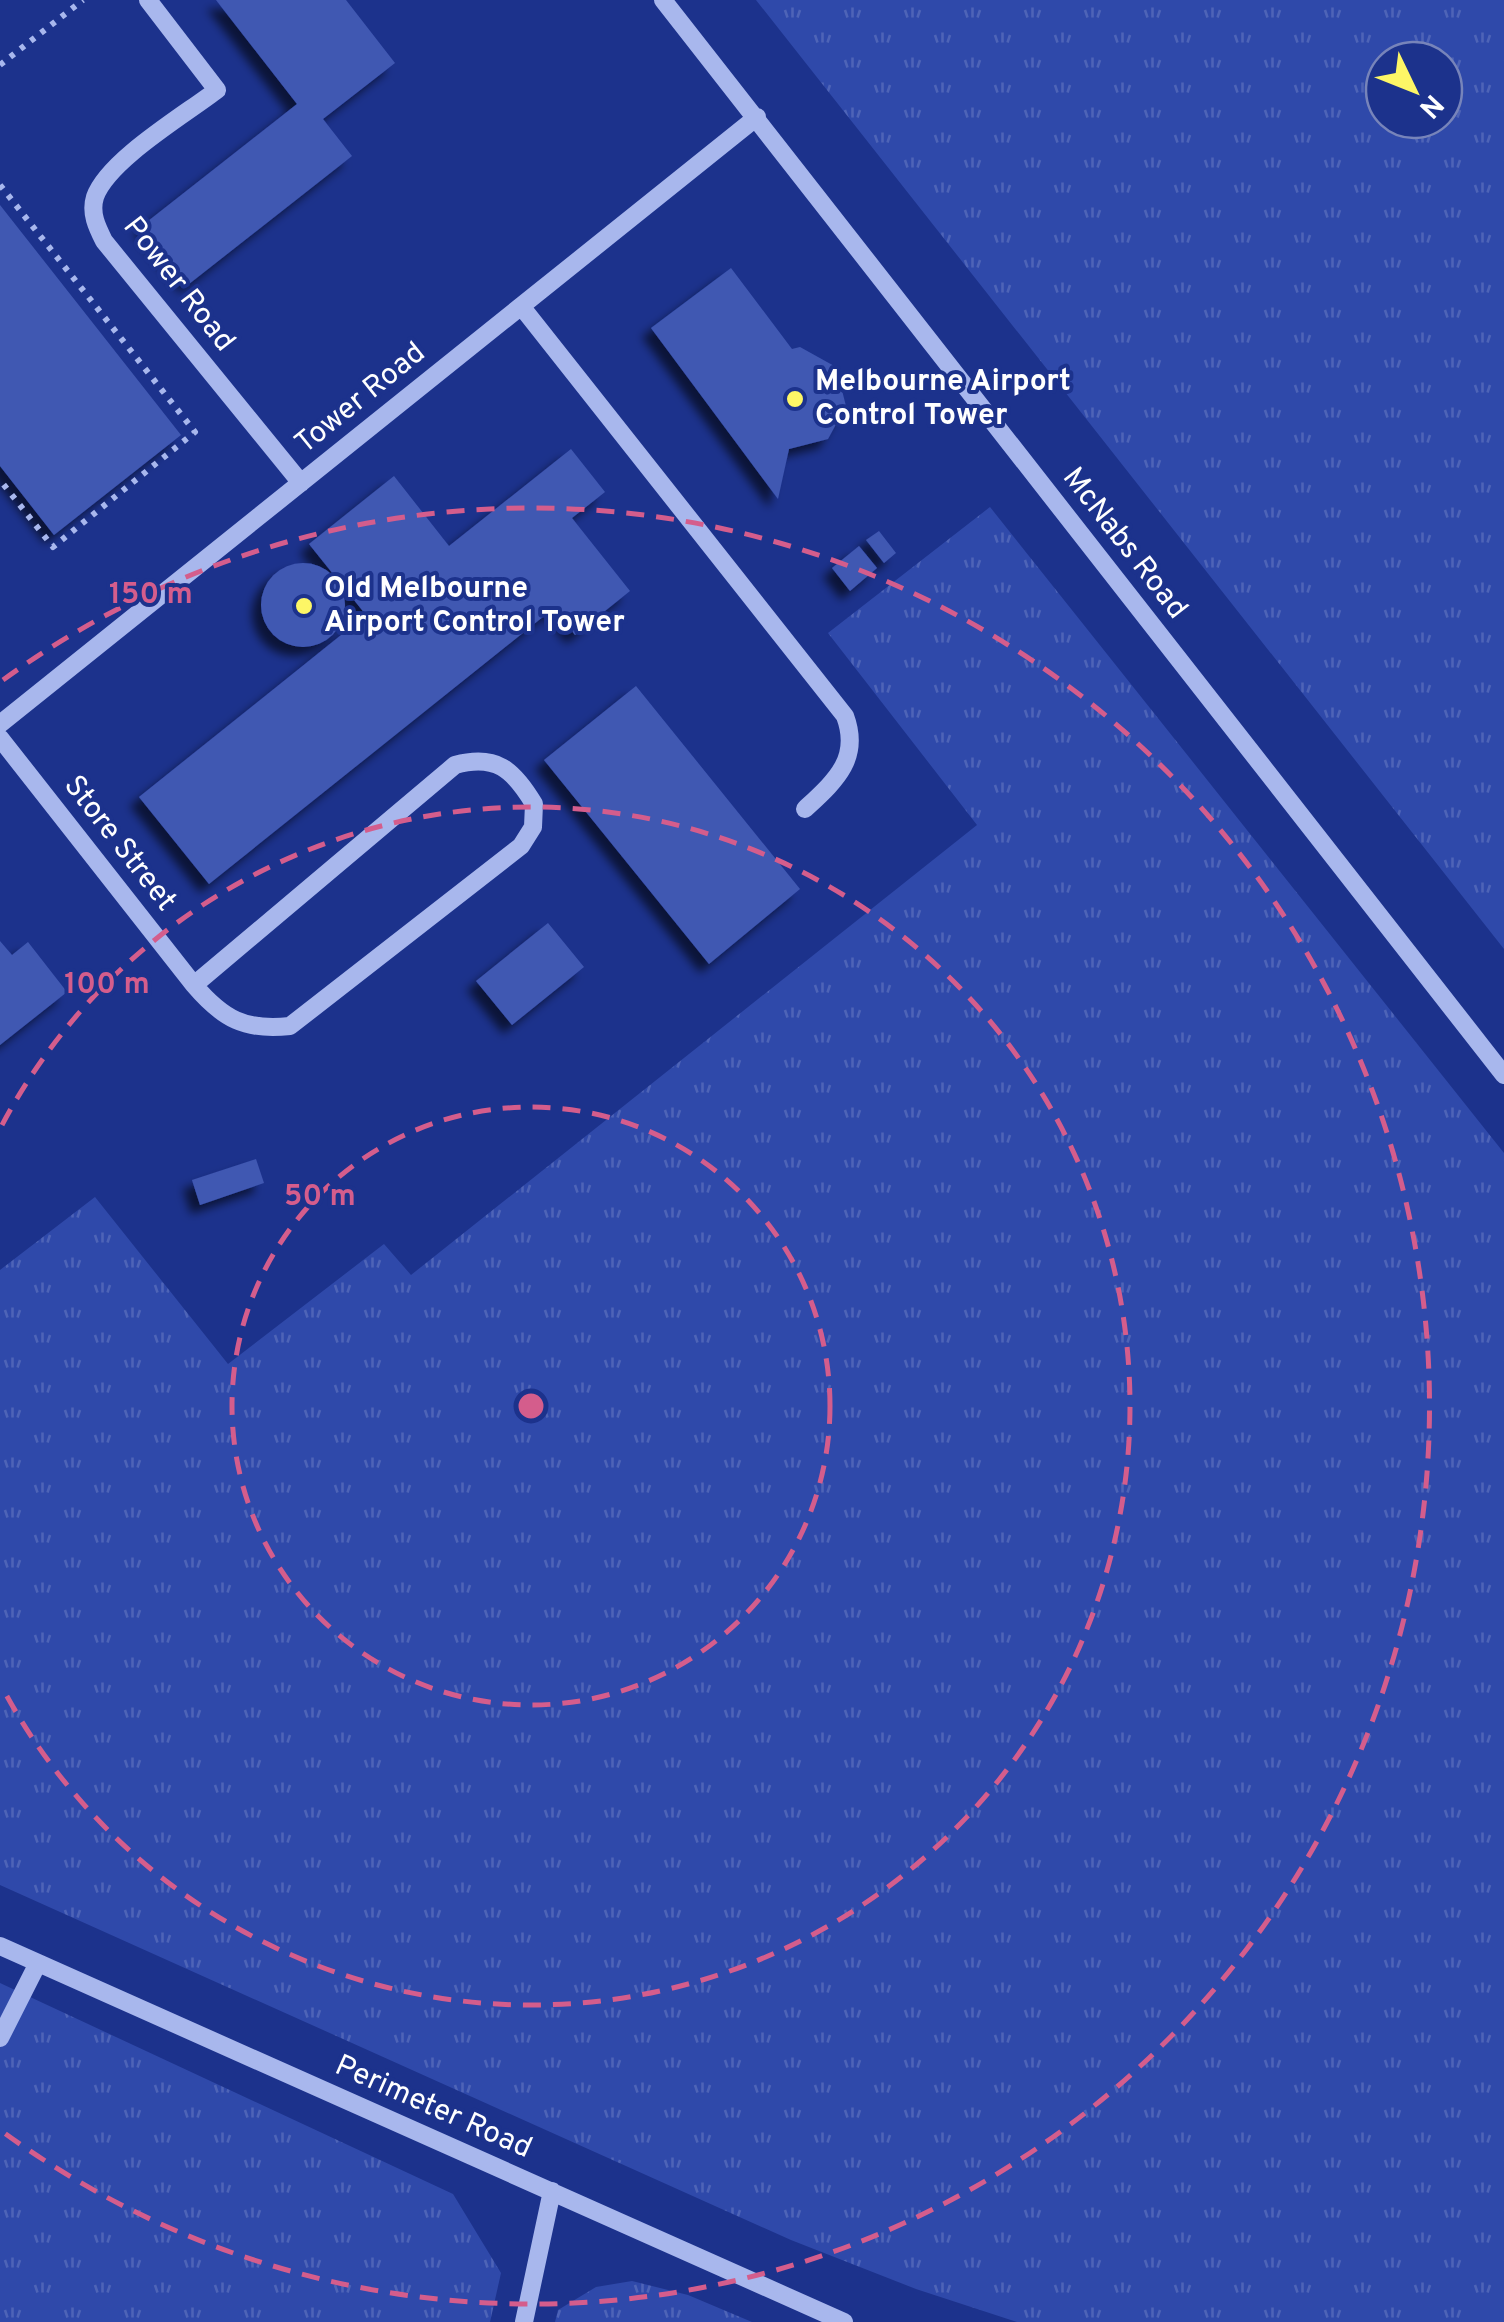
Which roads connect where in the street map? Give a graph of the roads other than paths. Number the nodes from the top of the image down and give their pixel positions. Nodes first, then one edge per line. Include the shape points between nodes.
1 (148, 0) edge
2 (662, 0) edge
3 (757, 117) junction
4 (520, 306) junction
5 (301, 483) junction
6 (0, 724) edge
7 (0, 738) edge
8 (805, 809) dead end
9 (194, 985) junction
10 (1504, 1075) edge
11 (0, 1946) edge
12 (38, 1963) junction
13 (0, 2038) edge
14 (552, 2191) junction
15 (524, 2322) edge
16 (844, 2322) edge

1 - 5 street, Power Road via 218,90 108,174 94,198 94,220 104,241
2 - 3 street, McNabs Road
3 - 4 street, Tower Road
3 - 10 street, McNabs Road
4 - 5 street, Tower Road
4 - 8 street via 844,716 850,756 840,776
5 - 6 street, Tower Road
7 - 9 street, Store Street
9 - 9 street, Store Street via 234,1024 290,1026 521,846 533,827 534,804 504,767 479,758 455,765
11 - 12 street, Perimeter Road
12 - 13 street
12 - 14 street, Perimeter Road
14 - 15 street
14 - 16 street, Perimeter Road

